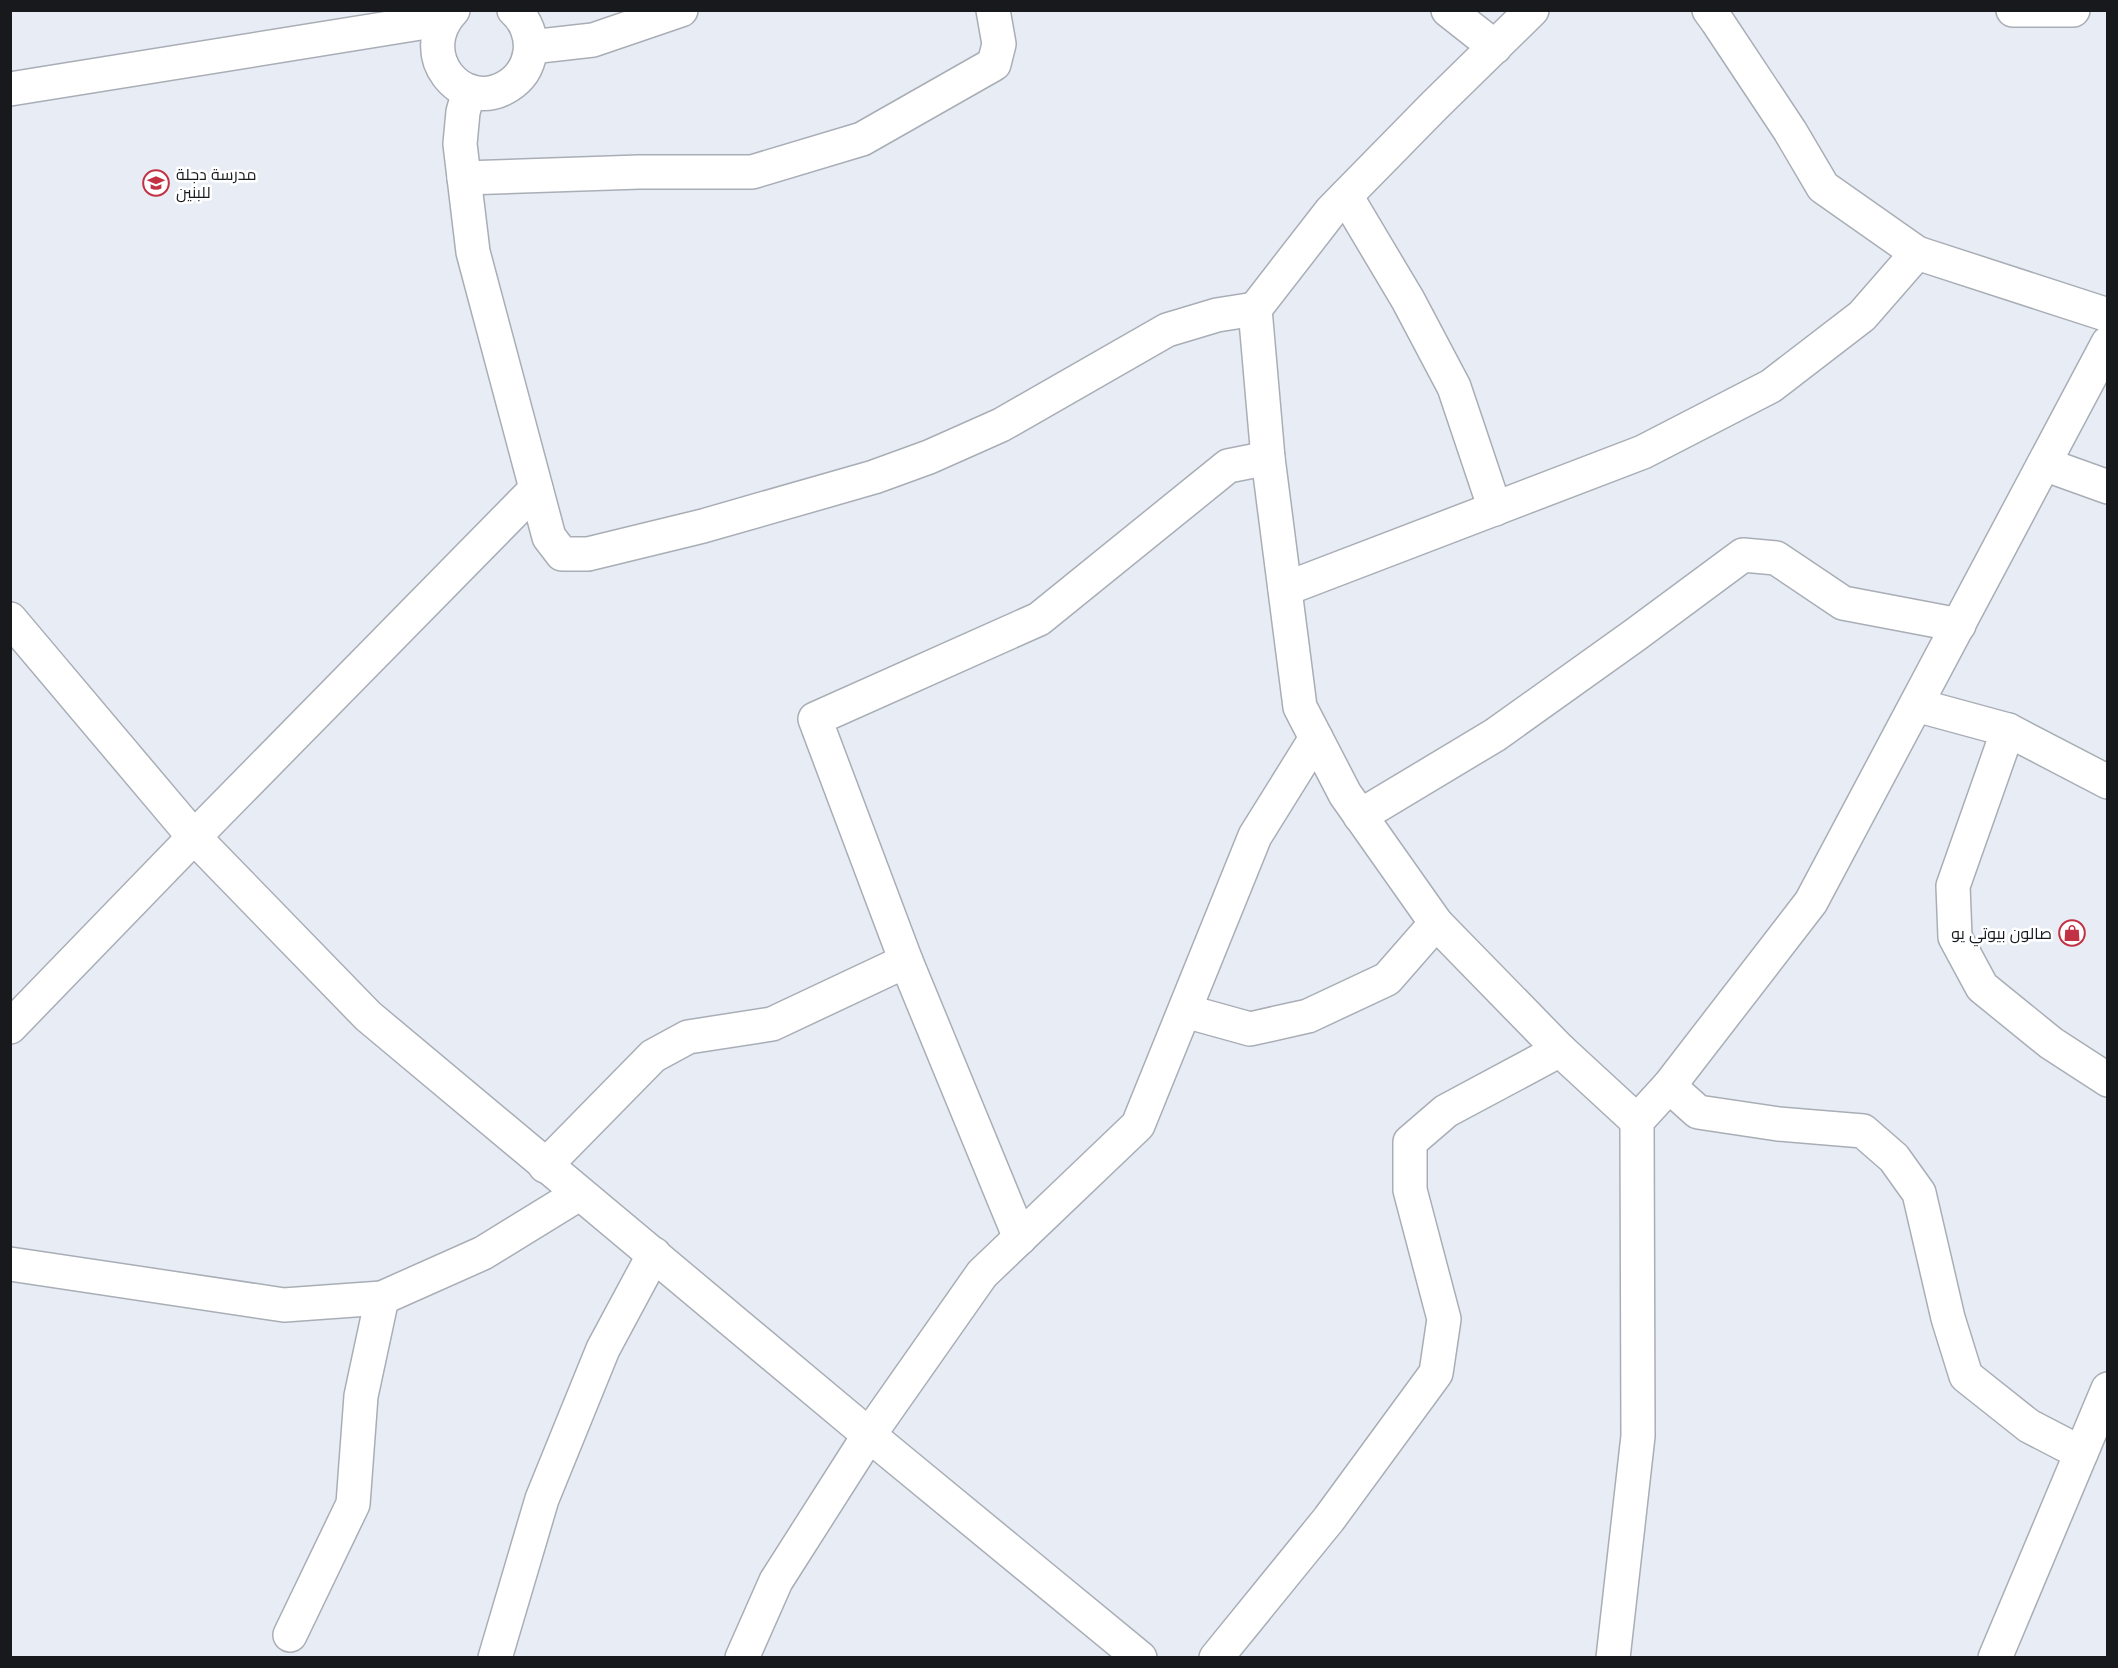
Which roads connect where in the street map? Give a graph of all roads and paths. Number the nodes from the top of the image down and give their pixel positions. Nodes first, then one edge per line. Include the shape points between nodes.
1 (681, 10) edge
2 (993, 10) edge
3 (1448, 10) edge
4 (1532, 10) edge
5 (1709, 10) edge
6 (2013, 10) edge
7 (2073, 10) edge
8 (516, 11) edge
9 (449, 15) edge
10 (531, 46) junction
11 (1495, 46) junction
12 (10, 89) edge
13 (470, 91) junction
14 (464, 178) junction
15 (1346, 196) junction
16 (1917, 253) junction
17 (1255, 309) junction
18 (2108, 315) edge
19 (2108, 344) edge
20 (1268, 458) junction
21 (2044, 464) junction
22 (2108, 487) edge
23 (536, 489) junction
24 (1495, 509) junction
25 (1285, 589) junction
26 (10, 619) edge
27 (1959, 625) junction
28 (1917, 705) junction
29 (2008, 730) junction
30 (1316, 738) junction
31 (2108, 782) edge
32 (1360, 816) junction
33 (194, 837) junction
34 (1436, 922) junction
35 (906, 961) junction
36 (1185, 1011) junction
37 (10, 1027) edge
38 (1560, 1050) junction
39 (2108, 1080) edge
40 (1669, 1086) junction
41 (1637, 1121) junction
42 (545, 1166) junction
43 (579, 1194) junction
44 (1020, 1238) junction
45 (654, 1254) junction
46 (10, 1264) edge
47 (382, 1298) junction
48 (2108, 1389) edge
49 (868, 1435) junction
50 (2081, 1453) junction
51 (290, 1635) dead end
52 (1126, 1654) edge
53 (495, 1658) edge
54 (742, 1658) edge
55 (1216, 1658) edge
56 (1613, 1658) edge
57 (1995, 1658) edge

1 - 10 street via 593,40
2 - 14 street via 999,44 994,64 862,140 752,172
3 - 11 street
4 - 11 street
5 - 16 street via 1823,187
6 - 7 street
8 - 10 street via 527,28
9 - 12 street
9 - 13 street via 440,30 438,55 449,77
10 - 13 street via 516,81 494,92
11 - 15 street
13 - 14 street via 460,144
14 - 23 street via 473,252
15 - 17 street
15 - 24 street via 1454,387
16 - 18 street
16 - 24 street via 1862,316 1771,386 1643,452
17 - 20 street
17 - 23 street via 1167,330 1000,425 929,457 874,477 703,526 588,554 562,554 549,537
19 - 21 street
20 - 25 street
20 - 35 street via 1228,466 1039,620 815,719
21 - 22 street
21 - 27 street
23 - 33 street
24 - 25 street
25 - 30 street via 1300,707
26 - 33 street
27 - 28 street
27 - 32 street via 1843,603 1776,558 1743,555 1495,735
28 - 29 street
28 - 40 street via 1811,902
29 - 31 street
29 - 39 street via 1953,886 1955,937 1982,987 2051,1043
30 - 32 street
30 - 36 street via 1255,836
32 - 34 street
33 - 37 street
33 - 42 street via 368,1016
34 - 36 street via 1387,979 1308,1016 1250,1029
34 - 38 street
35 - 42 street via 772,1024 688,1037 653,1056
35 - 44 street
36 - 44 street via 1138,1125
38 - 41 street
38 - 55 street via 1446,1111 1410,1142 1410,1190 1444,1319 1436,1373 1329,1519
40 - 41 street
40 - 50 street via 1698,1112 1863,1131 1879,1144 1919,1193 1948,1318 1966,1376 2029,1426
41 - 56 street via 1638,1436
42 - 43 street
43 - 45 street
43 - 47 street via 483,1252
44 - 49 street via 982,1274
45 - 49 street
45 - 53 street via 603,1350 542,1499
46 - 47 street via 284,1305
47 - 51 street via 361,1396 353,1504
48 - 50 street
49 - 52 street
49 - 54 street via 776,1581
50 - 57 street

